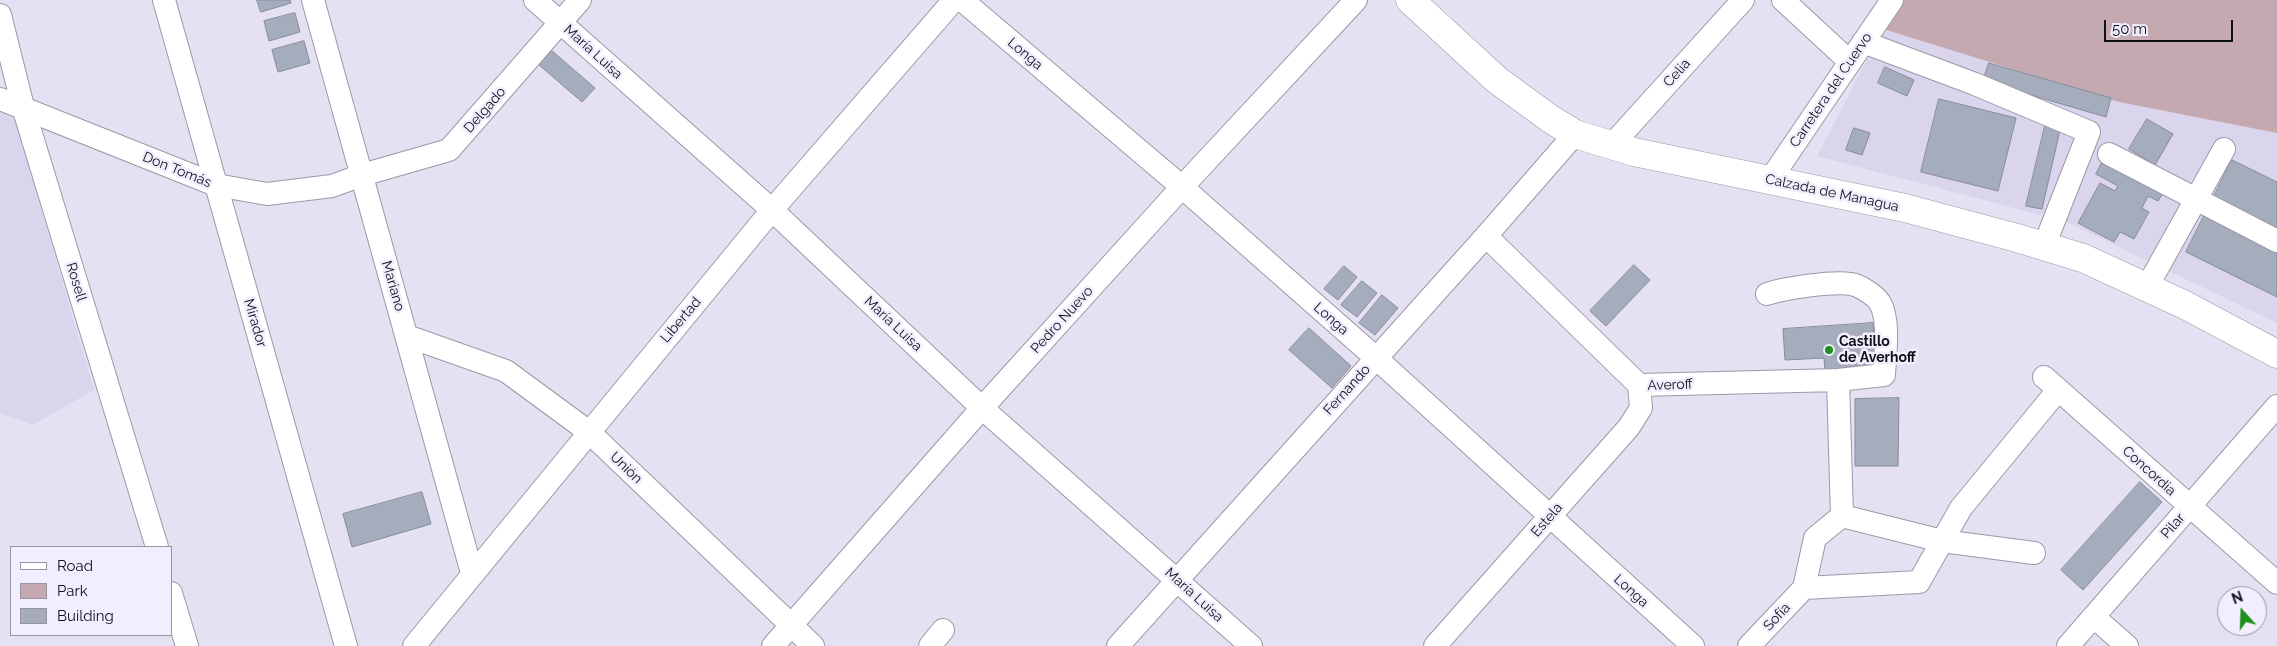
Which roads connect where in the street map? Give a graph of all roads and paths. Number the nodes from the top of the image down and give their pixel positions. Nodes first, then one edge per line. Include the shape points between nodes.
1 (164, 0) edge
2 (313, 0) edge
3 (535, 0) edge
4 (580, 0) edge
5 (954, 0) edge
6 (962, 0) edge
7 (1356, 0) edge
8 (1410, 0) edge
9 (1743, 0) edge
10 (1783, 0) edge
11 (1892, 0) edge
12 (0, 15) edge
13 (561, 24) junction
14 (1862, 42) junction
15 (1850, 61) junction
16 (0, 99) edge
17 (23, 107) junction
18 (1575, 134) junction
19 (1611, 146) junction
20 (2224, 149) dead end
21 (2109, 154) dead end
22 (362, 174) junction
23 (1770, 180) junction
24 (216, 185) junction
25 (1182, 187) junction
26 (2195, 200) junction
27 (772, 210) junction
28 (1486, 236) junction
29 (2277, 241) edge
30 (2044, 246) junction
31 (2146, 287) junction
32 (1767, 294) dead end
33 (408, 336) junction
34 (2277, 354) edge
35 (1376, 358) junction
36 (1838, 380) junction
37 (1639, 385) junction
38 (2277, 406) edge
39 (982, 408) junction
40 (589, 432) junction
41 (2189, 507) junction
42 (1842, 516) junction
43 (1549, 517) junction
44 (1942, 541) junction
45 (157, 546) edge
46 (2034, 553) dead end
47 (472, 573) junction
48 (1178, 580) junction
49 (2277, 583) edge
50 (1804, 588) junction
51 (172, 596) edge
52 (2094, 617) junction
53 (791, 627) junction
54 (187, 646) edge
55 (346, 646) edge
56 (414, 646) edge
57 (774, 646) edge
58 (813, 646) edge
59 (1118, 646) edge
60 (1251, 646) edge
61 (1435, 646) edge
62 (1693, 646) edge
63 (1749, 646) edge
64 (2068, 646) edge
65 (2128, 646) edge

1 - 24 street, Mirador
2 - 22 street, Mariano
3 - 13 street, María Luisa
4 - 13 street, Delgado
5 - 27 street, Libertad
6 - 25 street, Longa
7 - 25 street, Pedro Nuevo
8 - 18 main road, Calzada de Managua via 1497,80
9 - 19 street, Celia
10 - 15 street
11 - 14 street, Carretera del Cuervo
12 - 17 street, Rosell
13 - 22 street, Delgado via 450,150
13 - 27 street, María Luisa
14 - 15 street, Carretera del Cuervo
14 - 30 street via 2089,132
15 - 23 street, Carretera del Cuervo
16 - 17 street, Don Tomás
17 - 24 street, Don Tomás
17 - 45 street, Rosell
18 - 19 main road, Calzada de Managua
18 - 28 street, Fernando
19 - 23 main road, Calzada de Managua
20 - 26 street
21 - 26 street
22 - 24 street, Don Tomás via 332,186 267,194
22 - 33 street, Mariano
23 - 30 main road, Calzada de Managua via 1905,208
24 - 55 street, Mirador
25 - 35 street, Longa
25 - 39 street, Pedro Nuevo
26 - 29 street
26 - 31 street
27 - 39 street, María Luisa
27 - 40 street, Libertad
28 - 35 street, Fernando
28 - 37 street, Averoff
30 - 31 main road, Calzada de Managua via 2083,258
31 - 34 main road, Calzada de Managua
32 - 36 street, Averoff via 1784,288 1852,284 1880,303 1886,327 1884,375
33 - 40 street, Unión via 506,371
33 - 47 street, Mariano
35 - 43 street, Longa
35 - 48 street, Fernando
36 - 37 street, Averoff
36 - 42 street
37 - 43 street, Estela via 1641,408 1629,426
38 - 41 street, Pilar
39 - 48 street, María Luisa
39 - 53 street, Pedro Nuevo
40 - 47 street, Libertad
40 - 53 street, Unión
41 - 44 street, Concordia via 2051,384 1961,508
41 - 49 street, Concordia
41 - 52 street, Pilar
42 - 44 street
42 - 50 street via 1815,538
43 - 61 street, Estela
43 - 62 street, Longa
44 - 46 street
44 - 50 street via 1919,582
47 - 56 street, Libertad
48 - 59 street, Fernando
48 - 60 street, María Luisa
50 - 63 street, Sofía
51 - 54 street
52 - 64 street, Pilar
52 - 65 street
53 - 57 street, Pedro Nuevo
53 - 58 street, Unión

